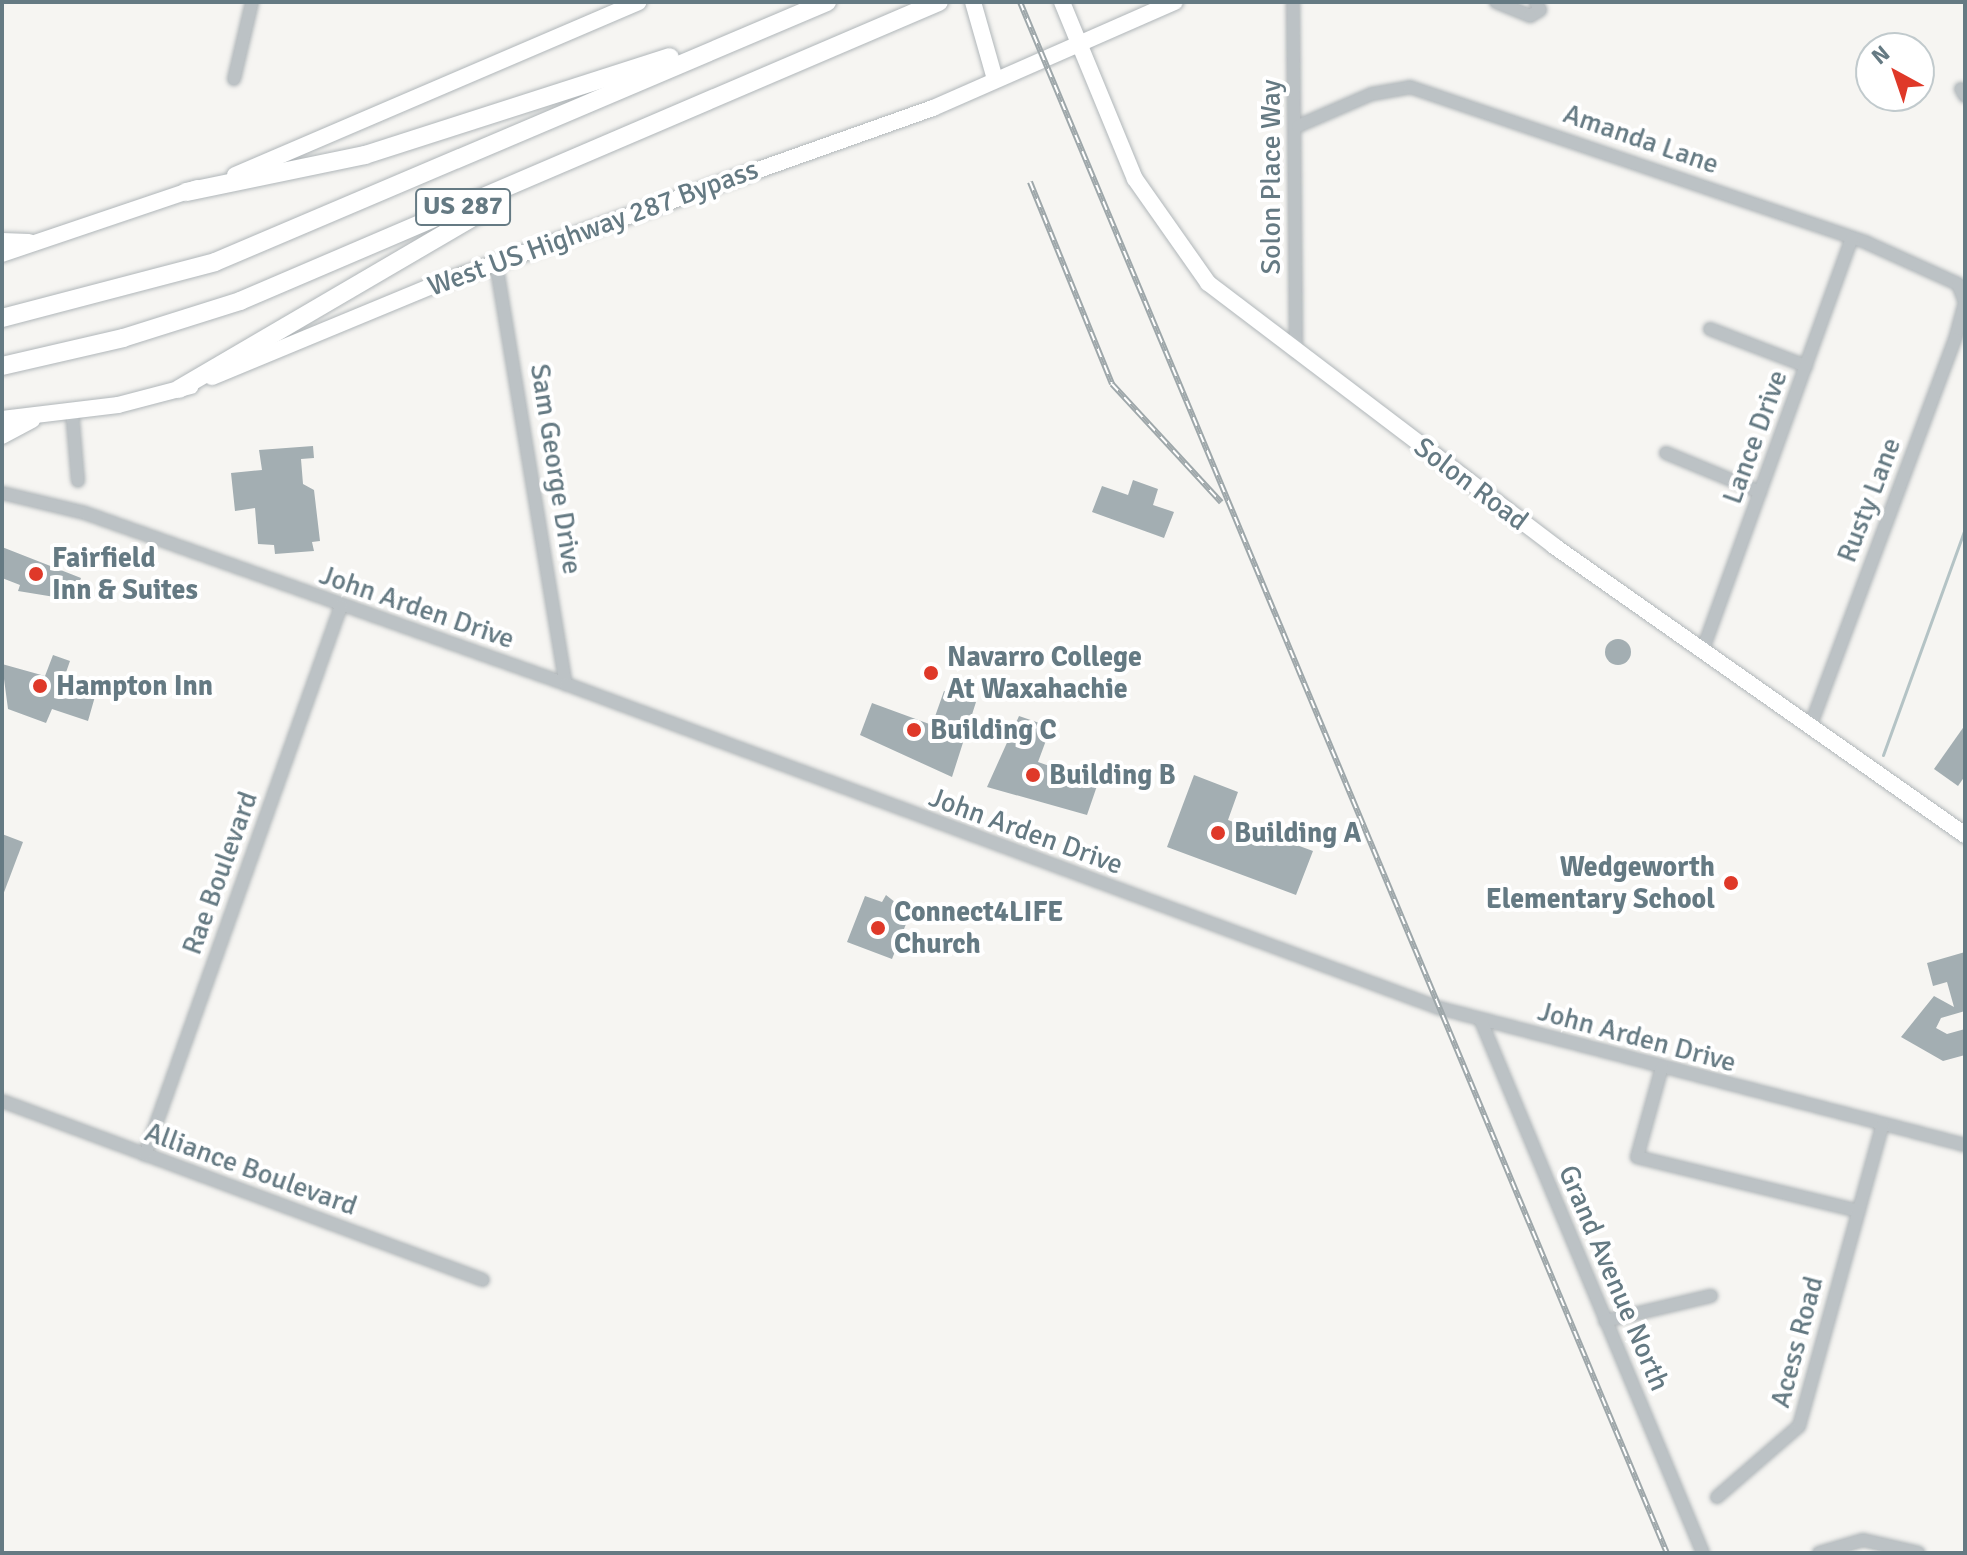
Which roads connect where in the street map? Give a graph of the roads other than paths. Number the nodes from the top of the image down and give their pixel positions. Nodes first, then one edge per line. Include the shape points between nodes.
1 (252, 2) edge
2 (638, 2) edge
3 (827, 2) edge
4 (939, 2) edge
5 (973, 2) edge
6 (1062, 2) edge
7 (1175, 2) edge
8 (1293, 2) edge
9 (1496, 2) edge
10 (1536, 2) edge
11 (1078, 44) junction
12 (720, 48) junction
13 (234, 79) dead end
14 (995, 79) junction
15 (1298, 126) junction
16 (636, 131) junction
17 (186, 192) junction
18 (1852, 238) junction
19 (2, 241) edge
20 (38, 242) junction
21 (2, 254) edge
22 (496, 263) junction
23 (1962, 289) joint
24 (2, 318) edge
25 (1710, 329) dead end
26 (1296, 353) junction
27 (2, 366) edge
28 (1806, 366) junction
29 (179, 389) junction
30 (72, 411) junction
31 (43, 415) junction
32 (2, 419) edge
33 (2, 436) edge
34 (1666, 453) dead end
35 (78, 481) dead end
36 (1760, 492) junction
37 (2, 493) edge
38 (341, 606) junction
39 (1702, 652) junction
40 (566, 684) junction
41 (1810, 727) junction
42 (1965, 835) edge
43 (1481, 1021) junction
44 (1662, 1067) junction
45 (2, 1101) edge
46 (1883, 1124) junction
47 (1965, 1145) edge
48 (145, 1155) junction
49 (1858, 1211) junction
50 (483, 1280) dead end
51 (1711, 1296) dead end
52 (1605, 1321) junction
53 (1717, 1497) dead end
54 (1703, 1553) edge
55 (1819, 1553) edge
56 (1919, 1553) edge

1 - 13 street
2 - 17 main road via 292,155
3 - 12 highway, US 287
4 - 16 highway, US 287
5 - 14 main road
6 - 11 main road, Solon Road
7 - 11 main road, West US Highway 287 Bypass
8 - 15 street, Solon Place Way
9 - 10 street via 1530,16 1540,10
11 - 14 main road, West US Highway 287 Bypass
11 - 26 main road, Solon Road via 1135,179 1185,257
12 - 17 highway via 691,50 365,155
12 - 24 highway, US 287 via 215,262
14 - 22 main road, West US Highway 287 Bypass via 933,108
15 - 18 street, Amanda Lane via 1372,94 1410,87
15 - 26 street, Solon Place Way
16 - 27 highway, US 287 via 240,301 123,338
16 - 29 highway via 398,255
17 - 20 main road
18 - 23 street, Amanda Lane via 1940,271
18 - 28 street, Lance Drive
19 - 20 main road
20 - 21 main road
22 - 29 main road, West US Highway 287 Bypass
22 - 40 street, Sam George Drive
23 - 41 street, Rusty Lane via 1955,339
25 - 28 street
26 - 39 main road, Solon Road
28 - 36 street, Lance Drive
29 - 30 main road, West US Highway 287 Bypass
30 - 31 main road, West US Highway 287 Bypass
30 - 35 street
31 - 32 main road, West US Highway 287 Bypass
31 - 33 main road
34 - 36 street
36 - 39 street, Lance Drive
37 - 38 street, John Arden Drive via 85,513
38 - 40 street, John Arden Drive
38 - 48 street, Rae Boulevard
39 - 41 main road, Solon Road
40 - 43 street, John Arden Drive
41 - 42 main road, Solon Road
43 - 44 street, John Arden Drive
43 - 52 street, Grand Avenue North
44 - 46 street, John Arden Drive
44 - 49 street via 1637,1157
45 - 48 street, Alliance Boulevard
46 - 47 street, John Arden Drive
46 - 49 street, Acess Road
48 - 50 street, Alliance Boulevard
49 - 53 street, Acess Road via 1799,1426
51 - 52 street
52 - 54 street, Grand Avenue North
55 - 56 street via 1863,1540

